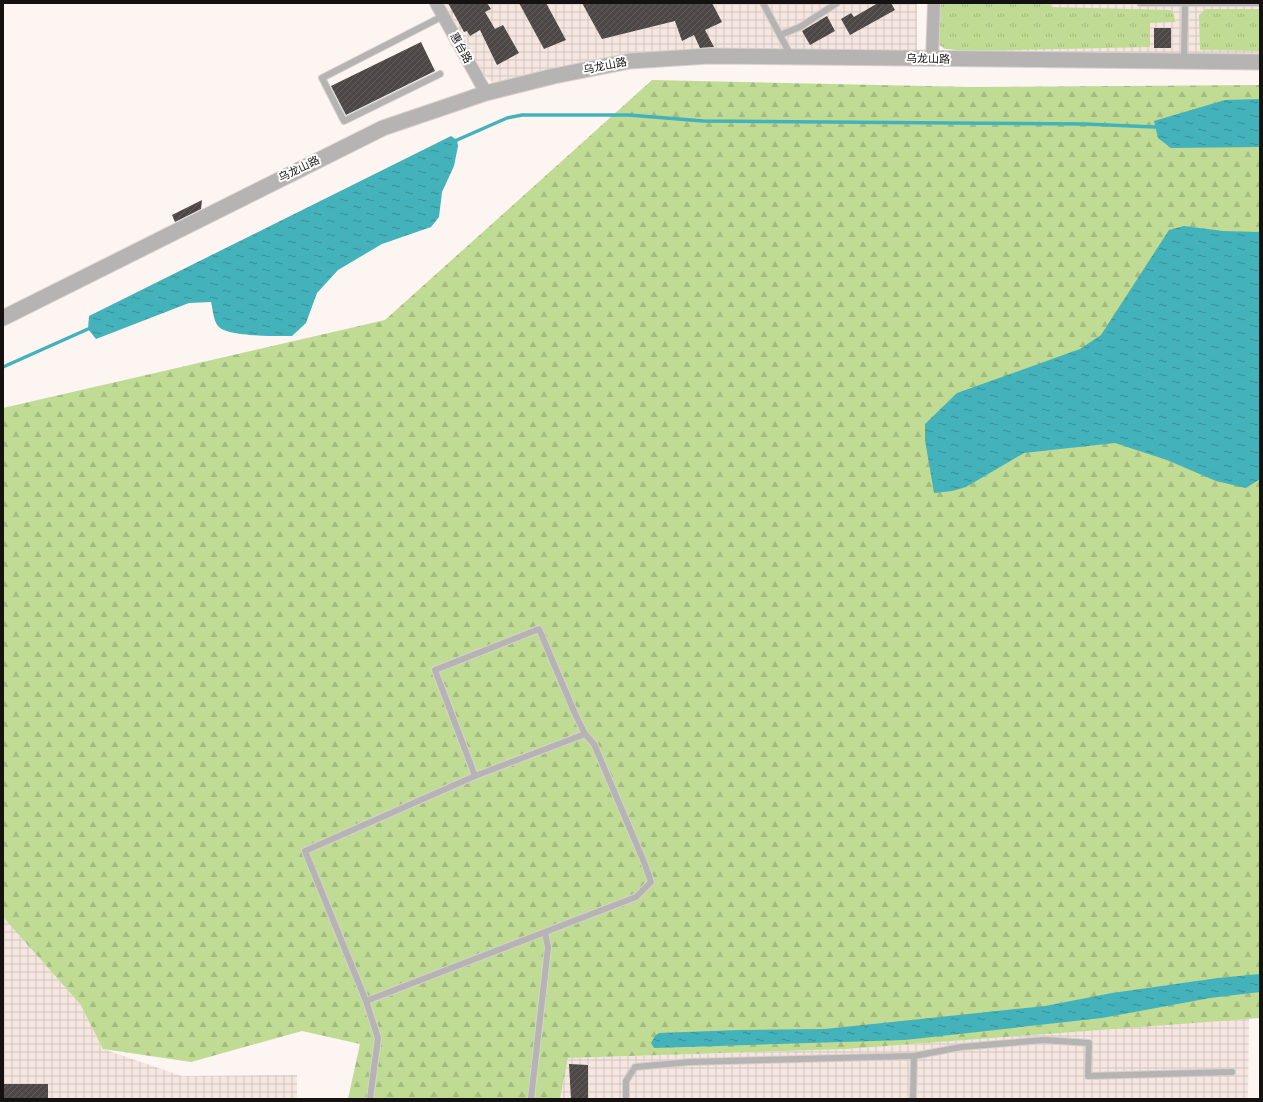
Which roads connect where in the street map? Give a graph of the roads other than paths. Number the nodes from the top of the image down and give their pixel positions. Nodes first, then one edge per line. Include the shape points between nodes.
1 (436, 3) edge
2 (763, 3) edge
3 (837, 3) edge
4 (934, 3) edge
5 (1140, 3) edge
6 (1260, 3) edge
7 (1185, 4) edge
8 (443, 16) junction
9 (780, 35) junction
10 (792, 57) junction
11 (932, 59) junction
12 (1184, 61) junction
13 (1260, 62) edge
14 (440, 74) dead end
15 (486, 93) junction
16 (3, 318) edge
17 (585, 734) junction
18 (475, 776) junction
19 (545, 932) junction
20 (366, 1001) junction
21 (914, 1056) junction
22 (1232, 1072) dead end
23 (370, 1099) edge
24 (531, 1099) edge
25 (626, 1099) edge
26 (913, 1099) edge

1 - 8 street, 惠台路
2 - 9 lane
3 - 9 lane via 800,27
4 - 11 street
5 - 7 lane
6 - 7 lane
7 - 12 lane
8 - 14 lane via 322,78 344,121
8 - 15 street, 惠台路
9 - 10 lane
10 - 11 street, 乌龙山路
10 - 15 street, 乌龙山路 via 709,56 630,61
11 - 12 street, 乌龙山路
12 - 13 street, 乌龙山路
15 - 16 street, 乌龙山路 via 383,128
17 - 18 lane
17 - 18 lane via 539,628 435,670
17 - 19 lane via 594,744 651,882 636,897
18 - 20 lane via 305,851
19 - 20 lane
19 - 24 lane via 548,947
20 - 23 lane via 378,1038
21 - 22 lane via 961,1047 1044,1040 1089,1043 1088,1076
21 - 25 lane via 690,1062 635,1067 626,1081
21 - 26 lane

